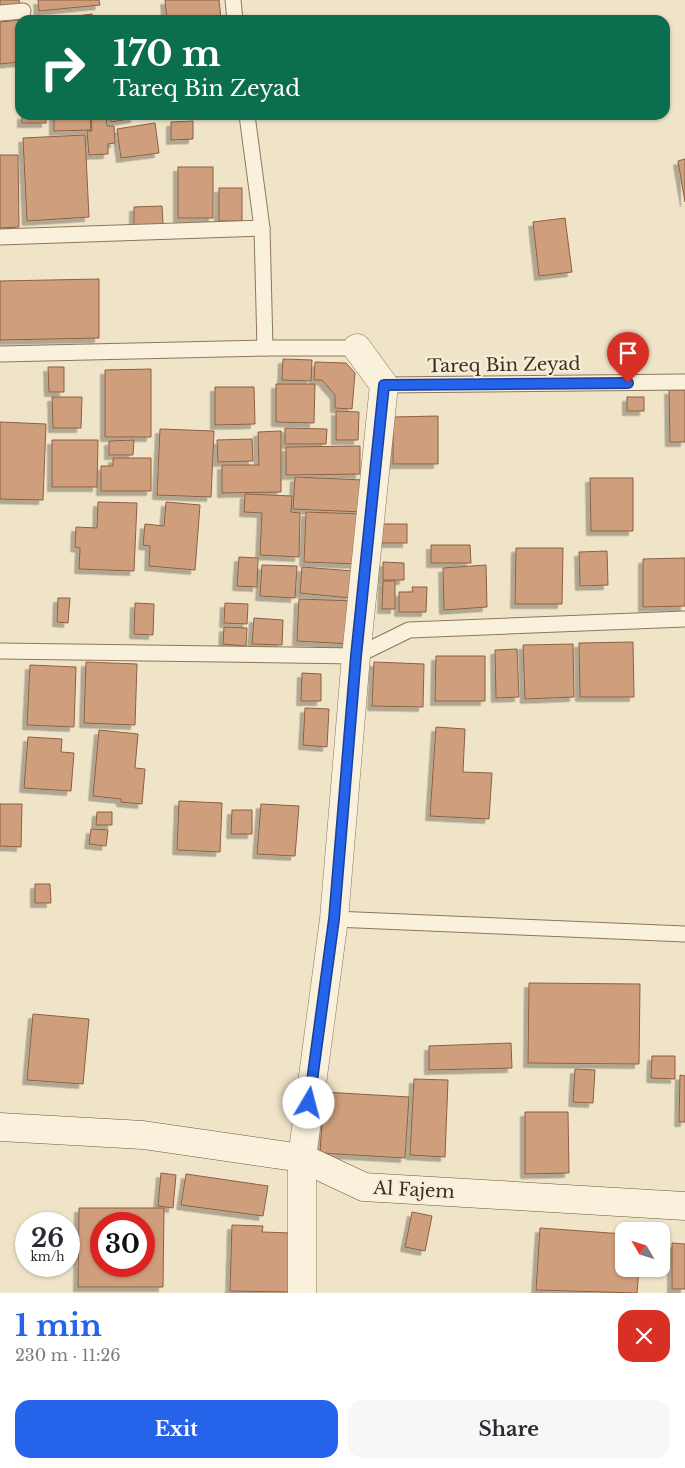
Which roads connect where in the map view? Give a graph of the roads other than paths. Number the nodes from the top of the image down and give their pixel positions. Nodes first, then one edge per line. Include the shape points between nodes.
1 (233, 0) edge
2 (23, 11) dead end
3 (0, 13) edge
4 (235, 15) edge
5 (249, 120) edge
6 (262, 228) junction
7 (0, 237) edge
8 (265, 348) junction
9 (358, 348) joint
10 (0, 354) edge
11 (685, 382) edge
12 (384, 385) junction
13 (685, 619) edge
14 (0, 651) edge
15 (356, 656) junction
16 (334, 919) junction
17 (685, 934) edge
18 (0, 1127) edge
19 (302, 1158) junction
20 (685, 1206) edge
21 (302, 1293) edge

1 - 4 lane
2 - 3 lane
5 - 6 lane
6 - 7 lane
6 - 8 lane
8 - 9 lane
8 - 10 lane
9 - 12 street
11 - 12 lane, Tareq Bin Zeyad
12 - 15 street
13 - 15 lane via 409,630
14 - 15 lane
15 - 16 street
16 - 17 lane
16 - 19 street
18 - 19 street, Al Fajem via 143,1135
19 - 20 street, Al Fajem via 364,1187
19 - 21 street

